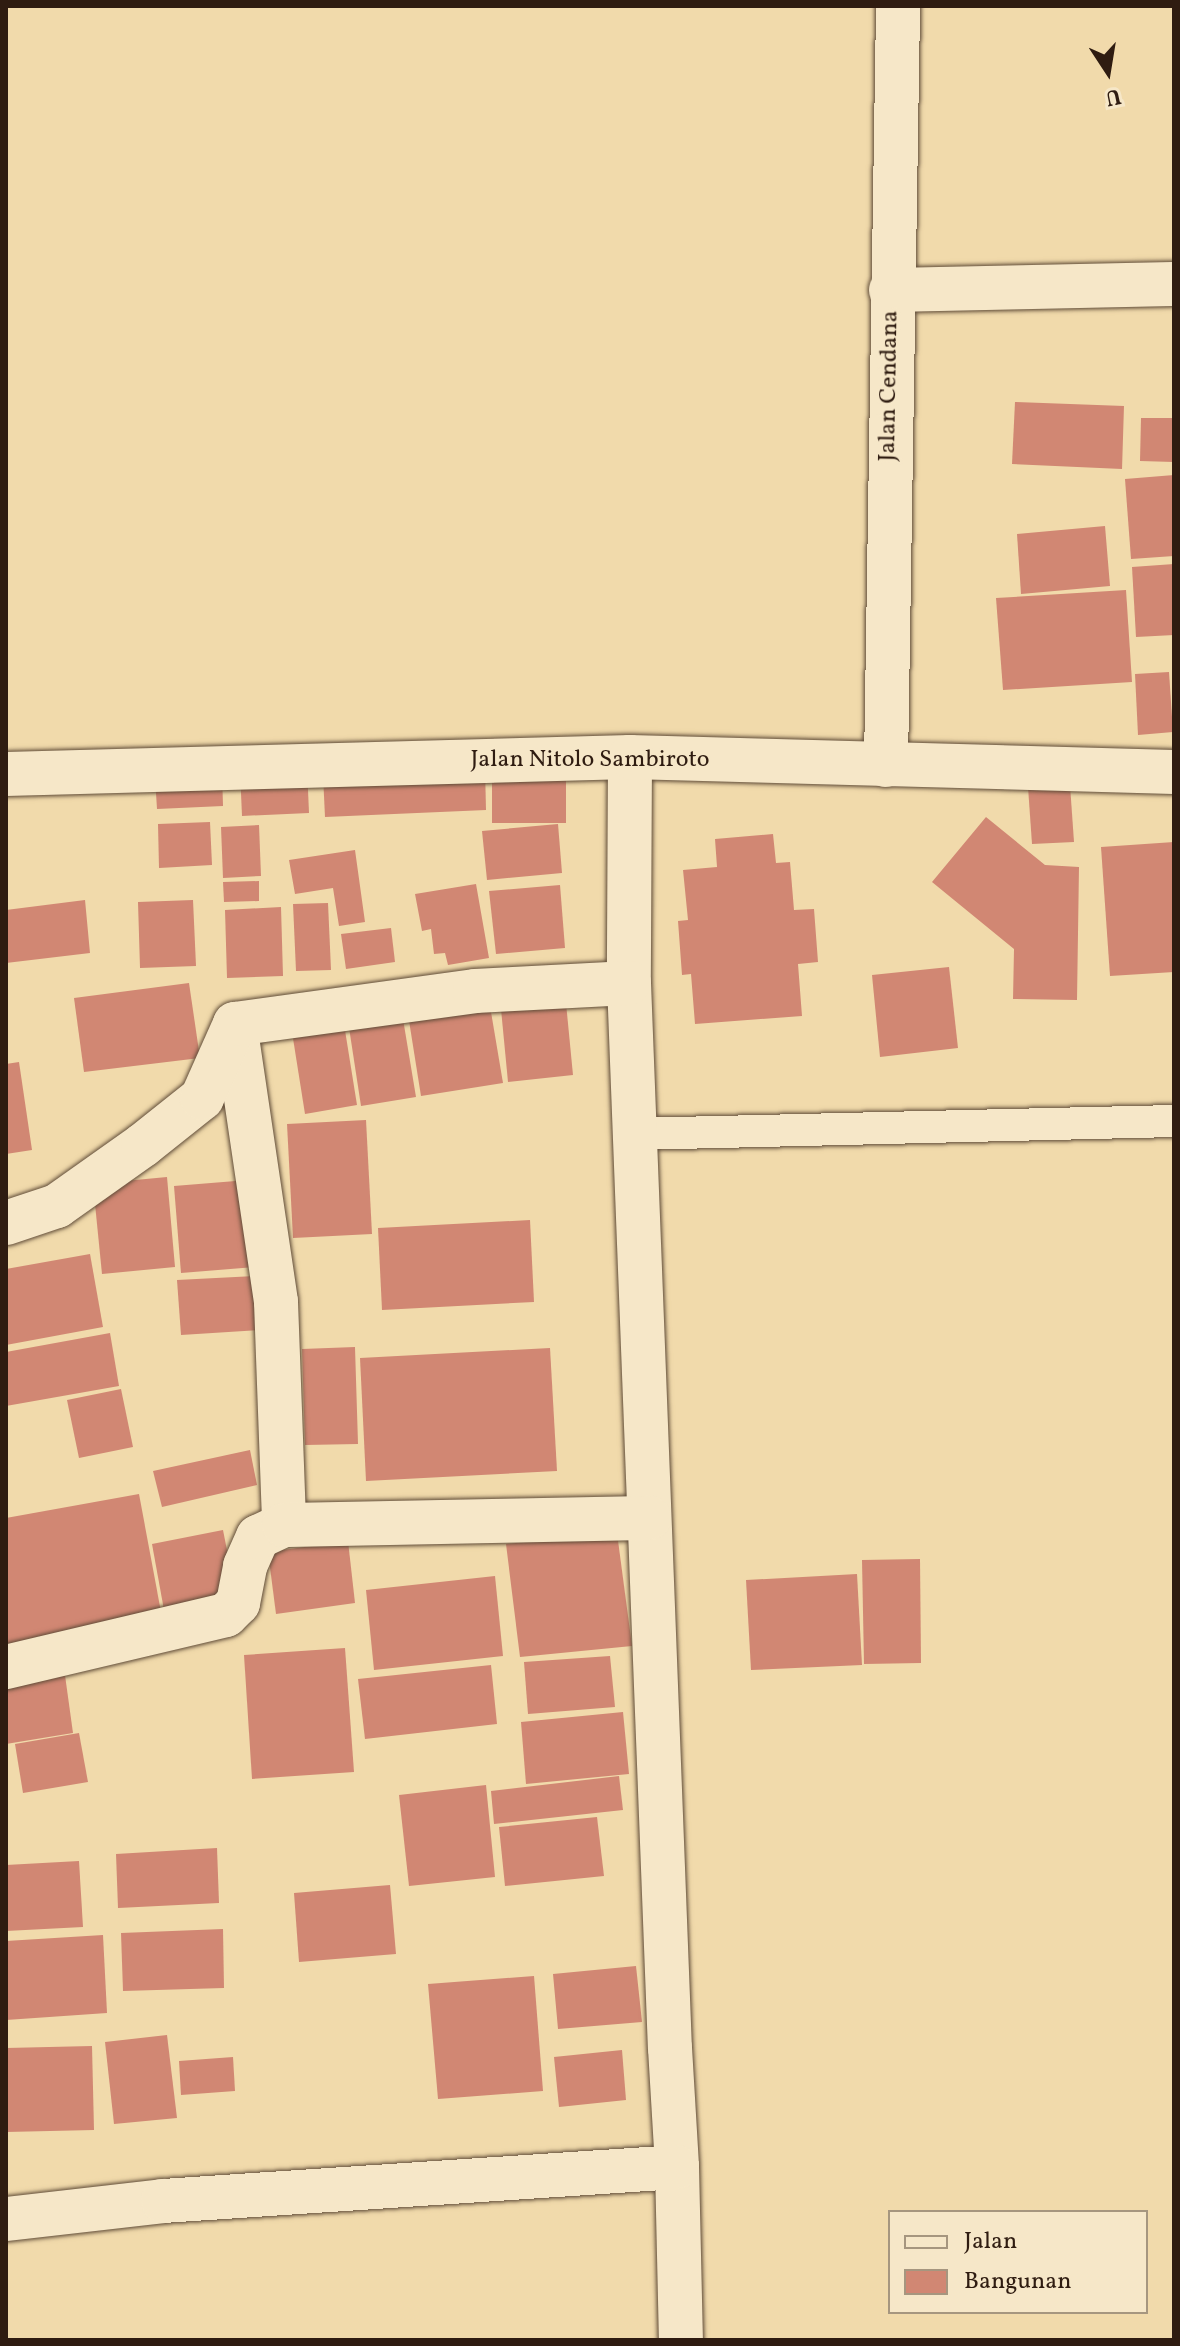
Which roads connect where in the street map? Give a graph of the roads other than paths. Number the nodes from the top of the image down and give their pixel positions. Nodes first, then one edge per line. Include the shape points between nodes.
1 (898, 6) edge
2 (1174, 284) edge
3 (891, 290) junction
4 (630, 757) junction
5 (886, 765) junction
6 (1174, 772) edge
7 (6, 774) edge
8 (629, 983) junction
9 (235, 1024) junction
10 (1174, 1121) edge
11 (635, 1134) junction
12 (6, 1223) edge
13 (649, 1518) junction
14 (284, 1525) junction
15 (6, 1667) edge
16 (677, 2167) junction
17 (6, 2219) edge
18 (681, 2340) edge

1 - 3 street, Jalan Cendana
2 - 3 street
3 - 5 street, Jalan Cendana
4 - 5 street, Jalan Nitolo Sambiroto
4 - 7 street, Jalan Nitolo Sambiroto
4 - 8 street
5 - 6 street, Jalan Nitolo Sambiroto
8 - 9 street via 475,991
8 - 11 street
9 - 12 street via 202,1098 57,1206
9 - 14 street via 276,1302
10 - 11 lane
11 - 13 street
13 - 14 street
13 - 16 street
14 - 15 street via 258,1537 245,1566 238,1603 226,1615
16 - 17 street via 163,2201
16 - 18 street

